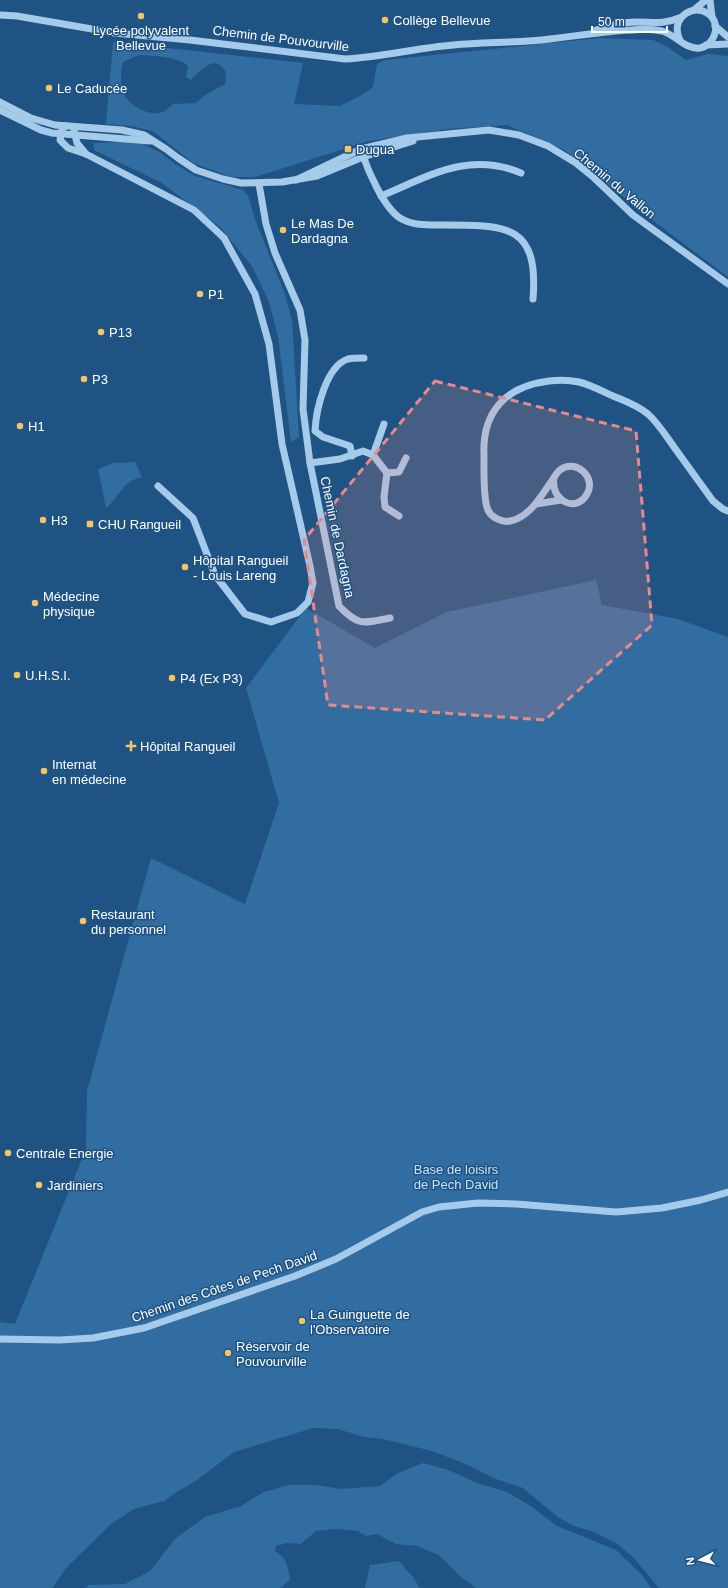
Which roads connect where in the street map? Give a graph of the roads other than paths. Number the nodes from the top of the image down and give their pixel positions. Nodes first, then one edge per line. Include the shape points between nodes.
1 (706, 0) edge
2 (710, 0) edge
3 (696, 9) junction
4 (0, 15) edge
5 (712, 17) junction
6 (679, 18) junction
7 (715, 26) junction
8 (583, 34) junction
9 (728, 37) edge
10 (680, 40) junction
11 (728, 44) edge
12 (706, 45) junction
13 (0, 102) edge
14 (0, 110) edge
15 (66, 126) junction
16 (73, 126) junction
17 (60, 134) junction
18 (76, 135) junction
19 (426, 137) junction
20 (155, 141) junction
21 (361, 149) junction
22 (86, 154) junction
23 (363, 157) junction
24 (521, 173) dead end
25 (296, 180) junction
26 (259, 184) junction
27 (381, 196) junction
28 (728, 284) edge
29 (533, 299) dead end
30 (364, 358) dead end
31 (384, 424) dead end
32 (373, 455) junction
33 (352, 456) junction
34 (406, 458) dead end
35 (310, 464) junction
36 (387, 473) junction
37 (554, 478) junction
38 (158, 486) dead end
39 (560, 500) junction
40 (536, 504) junction
41 (728, 510) edge
42 (399, 516) dead end
43 (390, 618) dead end
44 (728, 1192) edge
45 (0, 1339) edge

1 - 3 street, Chemin de Pouvourville
2 - 5 street
3 - 5 street via 705,11
3 - 6 street, Chemin de Pouvourville via 686,12
4 - 8 street, Chemin de Pouvourville via 115,33 345,59 453,45 530,41
5 - 7 street
6 - 8 street, Chemin de Pouvourville via 662,24 626,23
6 - 10 street via 677,27
7 - 9 street
7 - 12 street via 714,35
8 - 10 street, Chemin de Pouvourville via 646,30 661,31
10 - 12 street, Chemin de Pouvourville via 694,48
11 - 12 street, Chemin de Pouvourville
13 - 15 street, Chemin du Vallon via 41,122
14 - 17 street, Chemin du Vallon via 41,130
15 - 16 street, Chemin du Vallon
15 - 17 street
16 - 18 street
16 - 20 street, Chemin du Vallon via 132,132
17 - 18 street, Chemin du Vallon
17 - 22 street via 60,140 68,148
18 - 20 street, Chemin du Vallon
18 - 22 street via 77,142
19 - 21 street, Chemin du Vallon via 407,138
19 - 23 street, Chemin du Vallon
19 - 28 street, Chemin du Vallon via 489,130 520,135 548,146 576,163 633,215
20 - 26 street, Chemin du Vallon via 196,170 223,179
21 - 23 street
21 - 25 street, Chemin du Vallon
22 - 38 street via 194,210 224,238 255,294 270,344 282,444 310,566 312,583 308,602 297,613 271,622 245,614 215,575 193,518
23 - 25 street, Chemin du Vallon via 317,176
23 - 27 street
24 - 27 street via 500,166 469,164 446,168
25 - 26 street, Chemin du Vallon
26 - 35 street, Chemin de Dardagna via 273,246 300,310 305,340 303,409
27 - 29 street via 390,210 411,223 489,226 503,228 515,235 530,252 535,276
30 - 33 street via 348,359 333,370 316,416 315,431 350,446
31 - 32 street
32 - 33 street, Chemin de Dardagna via 363,451
32 - 36 street
33 - 35 street, Chemin de Dardagna
34 - 36 street via 399,472
35 - 43 street, Chemin de Dardagna via 339,606 352,619 366,623
36 - 42 street via 385,507
37 - 39 street via 554,490
37 - 39 street via 561,469 573,466 583,470 590,481 588,493 578,502
37 - 40 street
39 - 40 street
40 - 41 street via 511,522 494,518 488,510 483,442 487,424 496,408 511,393 529,385 563,380 580,382 636,405 648,414 661,428 713,501
44 - 45 street, Chemin des Côtes de Pech David via 662,1208 616,1212 516,1204 478,1203 439,1207 422,1212 336,1258 295,1276 144,1328 94,1338

